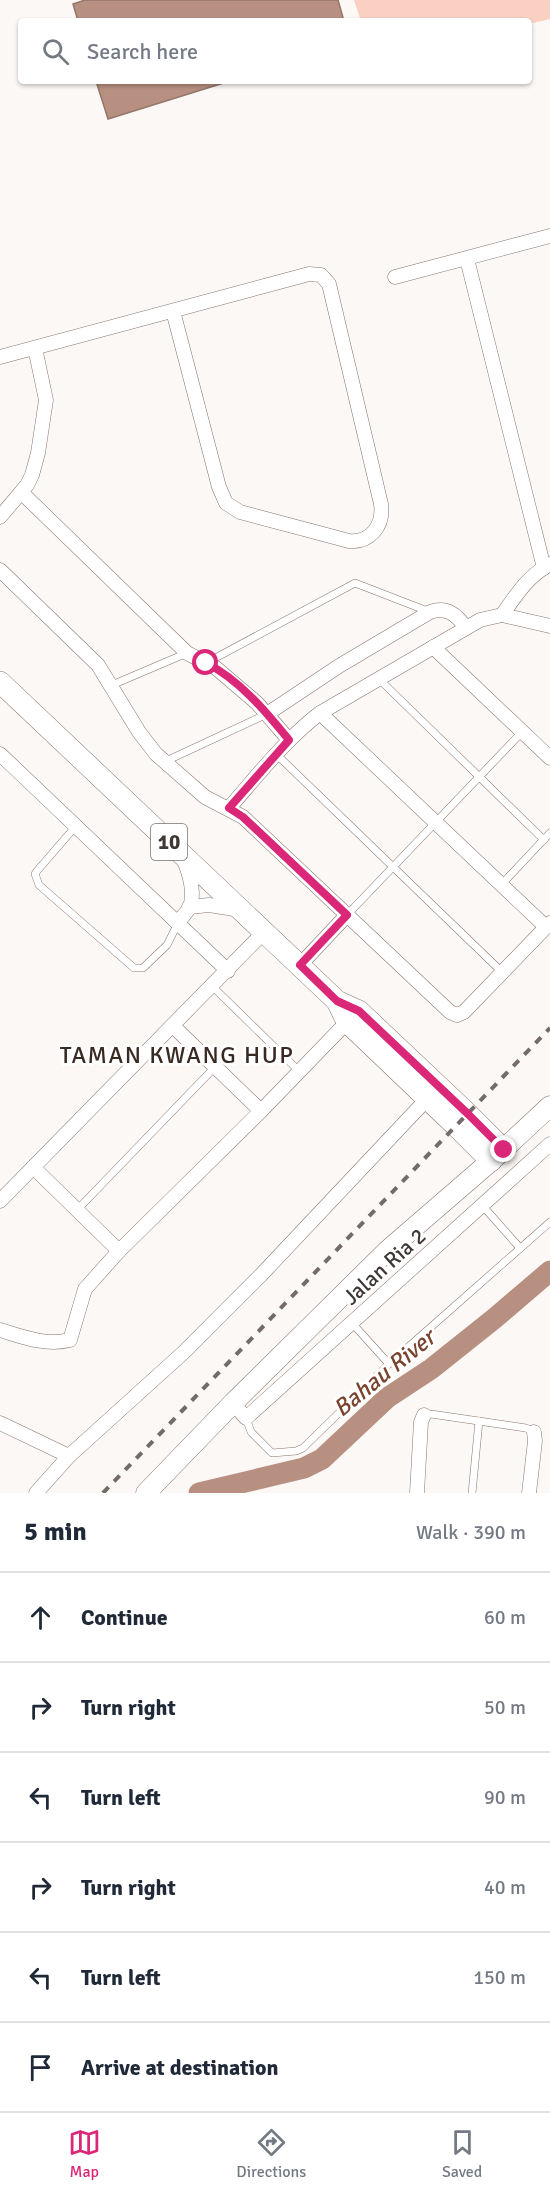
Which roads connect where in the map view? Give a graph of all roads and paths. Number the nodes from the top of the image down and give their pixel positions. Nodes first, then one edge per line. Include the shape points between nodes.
1 (550, 236) edge
2 (467, 259) junction
3 (395, 277) dead end
4 (173, 311) junction
5 (35, 348) junction
6 (0, 357) edge
7 (22, 493) junction
8 (0, 517) edge
9 (547, 566) edge
10 (0, 570) edge
11 (430, 612) junction
12 (502, 615) junction
13 (550, 626) edge
14 (466, 628) junction
15 (433, 647) junction
16 (187, 653) junction
17 (206, 663) junction
18 (379, 679) junction
19 (0, 682) edge
20 (112, 685) junction
21 (320, 713) junction
22 (267, 714) junction
23 (523, 732) junction
24 (289, 740) junction
25 (0, 754) edge
26 (276, 754) junction
27 (550, 758) edge
28 (164, 762) junction
29 (480, 777) junction
30 (229, 808) junction
31 (435, 823) junction
32 (75, 827) junction
33 (550, 834) edge
34 (544, 840) junction
35 (182, 854) junction
36 (394, 866) junction
37 (501, 885) junction
38 (189, 908) junction
39 (242, 911) junction
40 (347, 915) junction
41 (178, 923) junction
42 (548, 925) edge
43 (264, 932) junction
44 (300, 965) junction
45 (228, 972) junction
46 (502, 972) junction
47 (213, 987) junction
48 (353, 1017) junction
49 (173, 1026) junction
50 (215, 1067) junction
51 (299, 1071) junction
52 (550, 1098) edge
53 (427, 1099) junction
54 (550, 1106) edge
55 (261, 1112) junction
56 (550, 1144) edge
57 (492, 1151) junction
58 (33, 1167) junction
59 (0, 1201) edge
60 (483, 1205) junction
61 (77, 1210) junction
62 (550, 1222) edge
63 (520, 1248) junction
64 (119, 1251) junction
65 (352, 1323) junction
66 (0, 1330) edge
67 (389, 1364) junction
68 (233, 1403) junction
69 (424, 1415) joint
70 (246, 1418) junction
71 (479, 1421) junction
72 (0, 1423) edge
73 (534, 1432) joint
74 (69, 1456) junction
75 (36, 1493) edge
76 (146, 1493) edge
77 (417, 1493) edge
78 (472, 1493) edge
79 (529, 1493) edge

1 - 2 street
2 - 3 street
2 - 9 street
4 - 4 street via 309,274 326,279 381,504 378,526 369,537 349,541 240,512 226,503
4 - 5 street
5 - 6 street
5 - 7 street via 46,410 36,465
7 - 8 street
7 - 16 street
9 - 12 street via 524,584
10 - 20 street via 98,665
11 - 14 street via 442,609 454,613
11 - 17 lane via 355,583
11 - 22 street
12 - 13 street
12 - 14 street
14 - 15 street
15 - 18 street
15 - 23 street
16 - 17 street
16 - 20 lane
17 - 22 street
18 - 21 street
18 - 29 lane
19 - 35 main road, 10
20 - 28 street via 143,739
21 - 24 street
21 - 31 street
22 - 24 street
22 - 28 lane
23 - 27 street
23 - 29 lane
24 - 26 street
25 - 32 street
26 - 30 street
26 - 36 lane
28 - 30 street via 205,797
29 - 31 lane
29 - 34 lane
30 - 40 street
31 - 36 lane
31 - 37 street
32 - 41 street
32 - 41 lane via 36,871 39,885 134,968 143,968 167,945
33 - 34 lane
34 - 37 lane
35 - 38 street via 190,878
35 - 39 main road, 10
36 - 40 lane
36 - 46 lane
37 - 42 street
38 - 39 street via 209,905
38 - 41 street
39 - 43 main road, 10
40 - 44 street
40 - 46 street via 453,1014 464,1012
41 - 45 street
42 - 46 street
43 - 44 main road, 10
43 - 45 street
44 - 48 main road, 10
45 - 47 street
47 - 49 street
47 - 51 lane
48 - 51 street
48 - 53 main road, 10
48 - 57 main road, 10 via 468,1114
49 - 50 street
49 - 58 street
50 - 55 street
50 - 61 lane
51 - 55 street
52 - 57 main road
53 - 57 main road, 10 via 457,1127
53 - 74 street via 184,1352
54 - 57 main road
55 - 64 street
56 - 60 street, Jalan Ria 2
57 - 68 main road
58 - 59 street
58 - 61 street
60 - 63 lane
60 - 65 street, Jalan Ria 2
61 - 64 street
62 - 63 lane
63 - 67 lane
64 - 66 street via 85,1289 70,1340 56,1343
65 - 67 lane
65 - 70 street, Jalan Ria 2
67 - 70 lane via 300,1450 272,1453 251,1432
68 - 70 street
68 - 76 main road
69 - 71 lane
69 - 77 street
71 - 73 lane
71 - 78 lane
72 - 74 street
73 - 79 street
74 - 75 street

